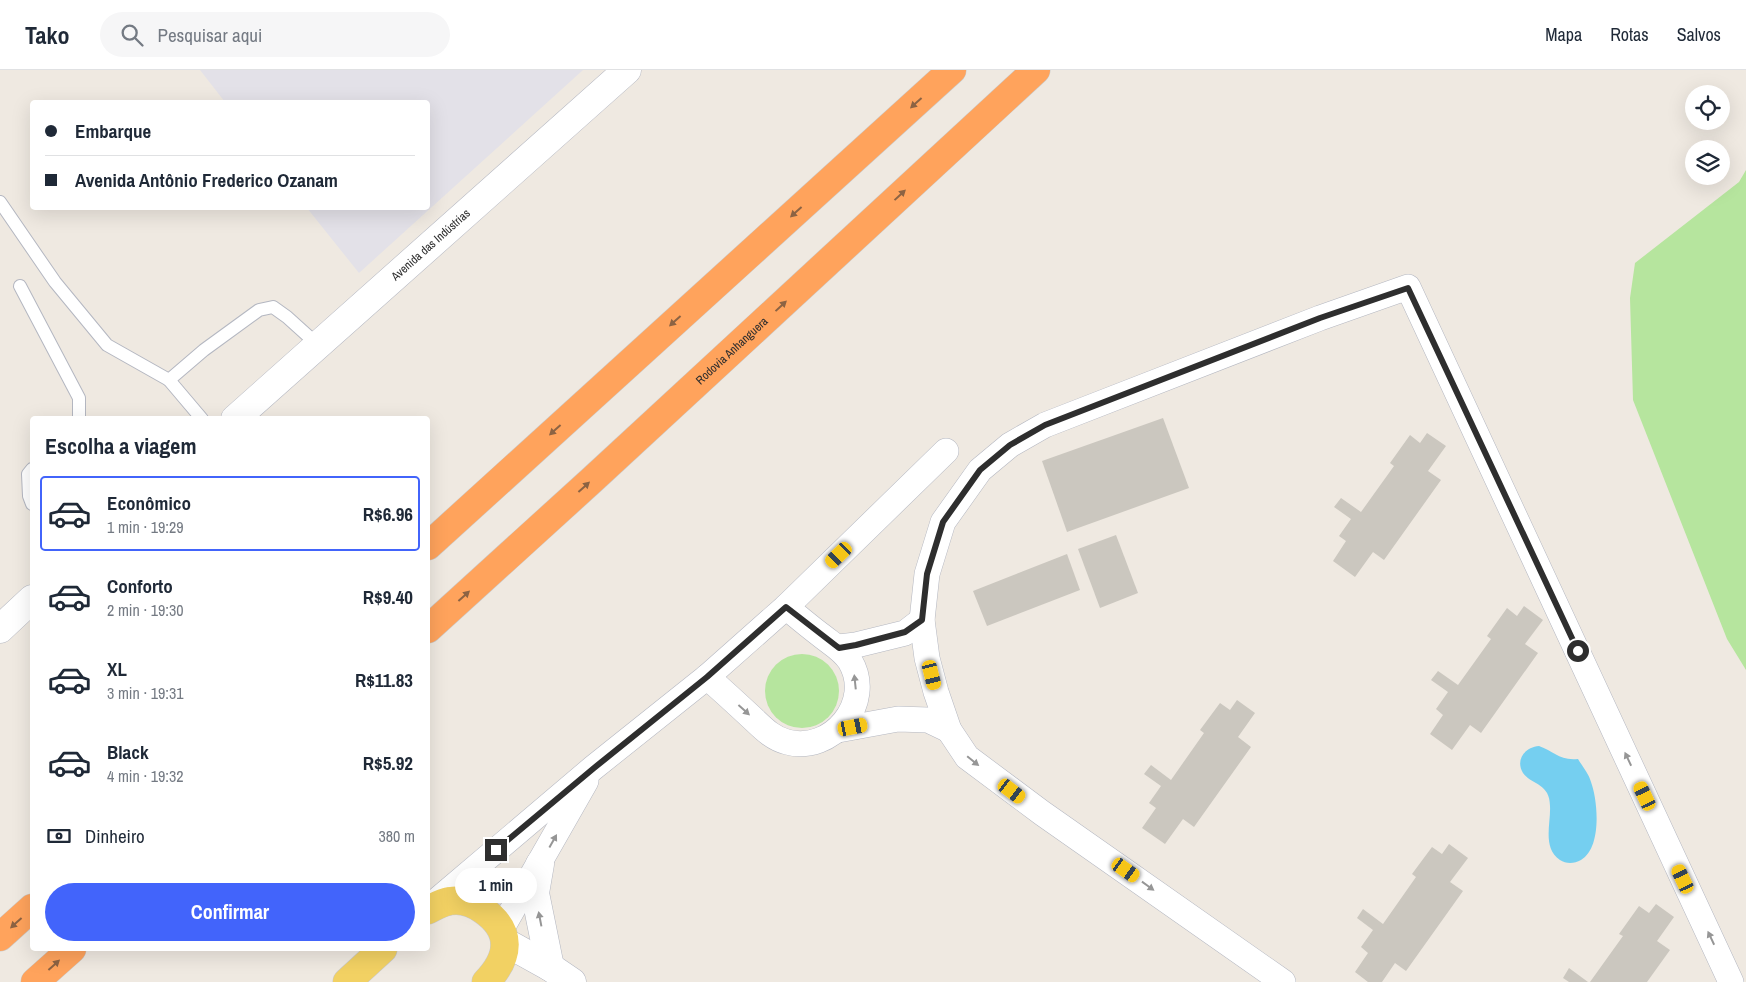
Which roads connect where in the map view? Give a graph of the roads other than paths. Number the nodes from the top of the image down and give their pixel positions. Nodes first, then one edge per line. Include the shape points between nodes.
1 (627, 70) edge
2 (952, 70) edge
3 (1036, 70) edge
4 (0, 202) edge
5 (20, 286) dead end
6 (318, 345) junction
7 (169, 380) junction
8 (78, 416) edge
9 (199, 416) edge
10 (238, 416) edge
11 (946, 451) dead end
12 (30, 472) edge
13 (30, 499) edge
14 (430, 544) edge
15 (30, 601) edge
16 (786, 607) junction
17 (922, 620) junction
18 (430, 626) edge
19 (0, 629) edge
20 (839, 648) junction
21 (707, 677) junction
22 (838, 730) junction
23 (949, 730) junction
24 (594, 768) junction
25 (540, 864) junction
26 (430, 907) edge
27 (430, 908) edge
28 (30, 910) edge
29 (504, 935) junction
30 (0, 938) edge
31 (70, 951) edge
32 (381, 951) edge
33 (561, 975) edge
34 (353, 979) edge
35 (36, 982) edge
36 (486, 982) edge
37 (1283, 982) edge
38 (1731, 982) edge

1 - 6 street, Avenida das Indústrias
2 -> 14 highway
18 -> 3 highway, Rodovia Anhanguera
4 - 7 lane via 55,282 107,345
5 - 8 lane via 78,398
6 - 7 lane via 273,307 260,310
6 - 10 street, Avenida das Indústrias
7 - 9 lane
11 - 16 street
12 - 13 lane
15 - 19 street
16 - 20 street
16 - 21 street
17 - 20 street via 905,632
17 - 23 street via 927,658
38 -> 17 street via 1408,288 1320,318 1054,422 1010,445 980,470 943,522 927,574
22 -> 20 street via 850,715 856,698 856,679 850,662
21 -> 22 street via 770,734 786,742 805,744 823,740
21 - 24 street
22 - 23 street via 898,719 928,720
23 -> 37 street via 967,757
25 -> 24 street
24 - 26 street
25 - 29 street
33 -> 25 street via 535,894
27 - 29 main road via 450,901 472,903 489,914
28 -> 30 highway
29 - 33 street
29 - 36 main road via 504,953 495,973
35 -> 31 highway
32 - 34 main road

